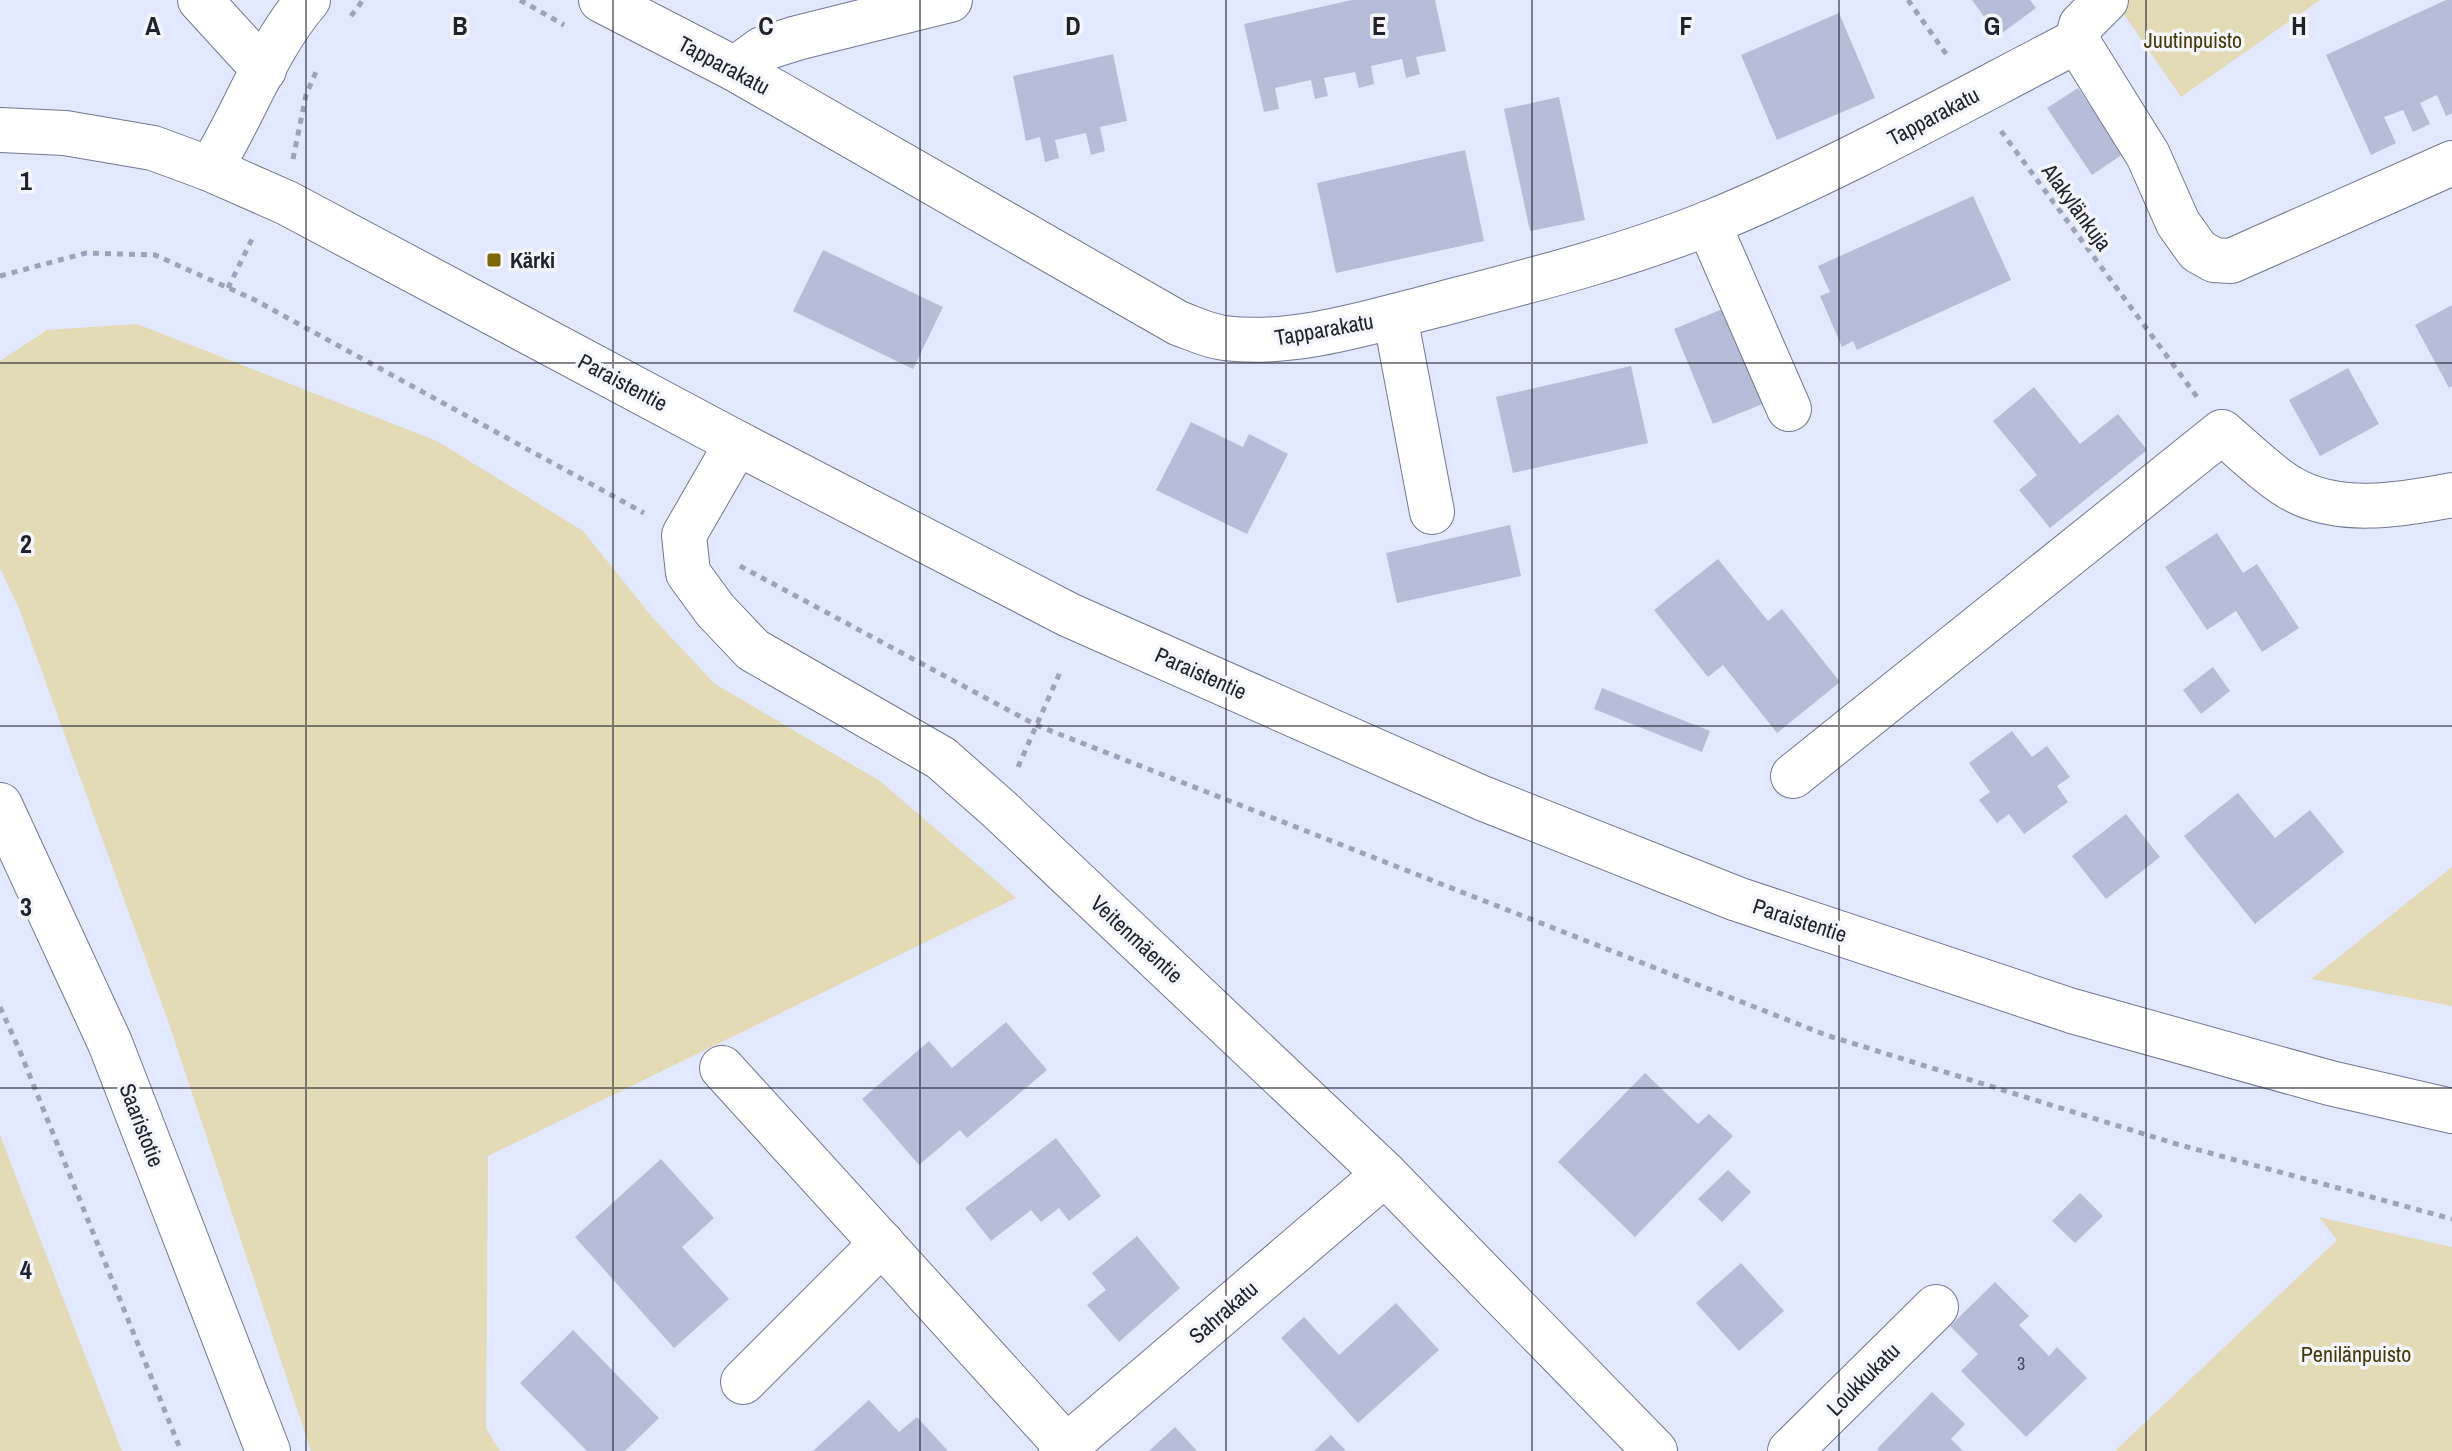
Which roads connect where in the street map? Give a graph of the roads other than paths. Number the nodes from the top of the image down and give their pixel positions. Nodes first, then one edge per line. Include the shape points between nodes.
1 (200, 0) edge
2 (308, 0) edge
3 (950, 0) edge
4 (2106, 0) edge
5 (587, 15) edge
6 (2077, 41) junction
7 (735, 69) junction
8 (264, 70) junction
9 (0, 130) edge
10 (2452, 163) edge
11 (210, 169) junction
12 (1708, 223) junction
13 (1395, 316) junction
14 (1789, 409) dead end
15 (737, 443) junction
16 (2452, 495) edge
17 (1432, 512) dead end
18 (1793, 776) dead end
19 (0, 805) edge
20 (722, 1068) dead end
21 (2452, 1111) edge
22 (1385, 1174) junction
23 (882, 1243) junction
24 (1936, 1307) dead end
25 (743, 1382) dead end
26 (1064, 1449) edge
27 (268, 1451) edge
28 (1655, 1451) edge
29 (1790, 1451) edge

1 - 8 street
2 - 8 street
3 - 7 street via 762,49
4 - 6 street via 2081,25
5 - 7 street, Tapparakatu
6 - 10 street via 2148,155 2178,223 2198,251 2214,260 2231,261
6 - 12 street, Tapparakatu via 1839,166
7 - 13 street, Tapparakatu via 1178,323 1222,338 1282,340
8 - 11 street
9 - 11 street, Paraistentie via 65,133 153,148
11 - 15 street, Paraistentie via 274,197
12 - 13 street, Tapparakatu via 1542,278
12 - 14 street
13 - 17 street
15 - 21 street, Paraistentie via 1069,615 1482,798 1737,899 2072,1011
15 - 22 street, Veitenmäentie via 684,535 688,573 715,610 753,650 941,758
16 - 18 street via 2335,505 2289,488 2222,432
19 - 27 street, Saaristotie via 110,1043
20 - 23 street
22 - 26 street, Sahrakatu
22 - 28 street, Veitenmäentie
23 - 25 street
23 - 26 street
24 - 29 street, Loukkukatu

